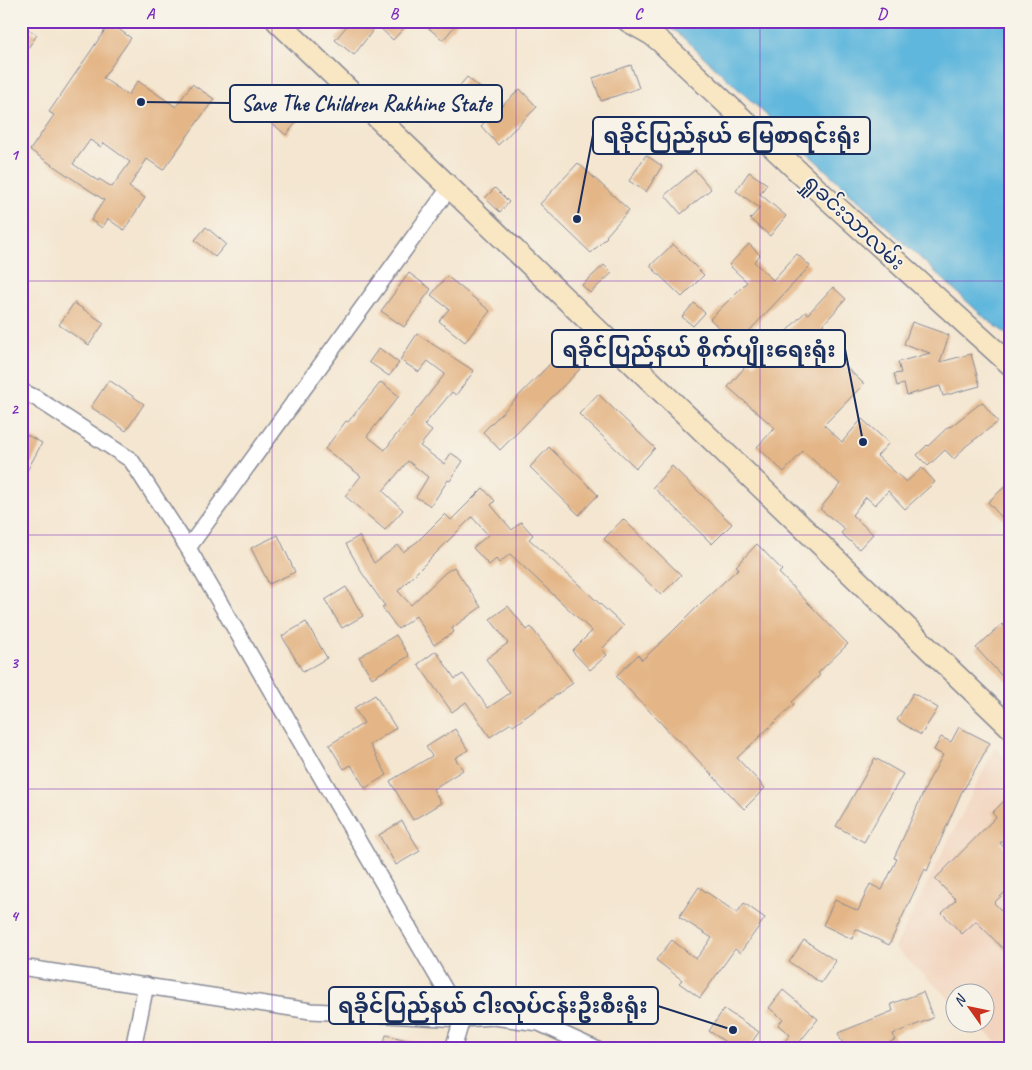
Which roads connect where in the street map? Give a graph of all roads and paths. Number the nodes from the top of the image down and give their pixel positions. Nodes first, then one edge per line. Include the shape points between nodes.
1 (278, 21) edge
2 (628, 21) edge
3 (450, 187) junction
4 (1011, 365) edge
5 (21, 391) edge
6 (188, 548) junction
7 (1008, 721) edge
8 (21, 967) edge
9 (146, 986) junction
10 (462, 1019) junction
11 (133, 1049) edge
12 (454, 1049) edge
13 (596, 1049) edge

1 - 3 street
2 - 4 street, ရှုခင်းသာလမ်း via 661,42
3 - 6 street
3 - 7 street
5 - 6 street via 131,460
6 - 10 street
8 - 9 street
9 - 10 street via 311,1011
9 - 11 street
10 - 12 street
10 - 13 street via 492,1016 539,1023

